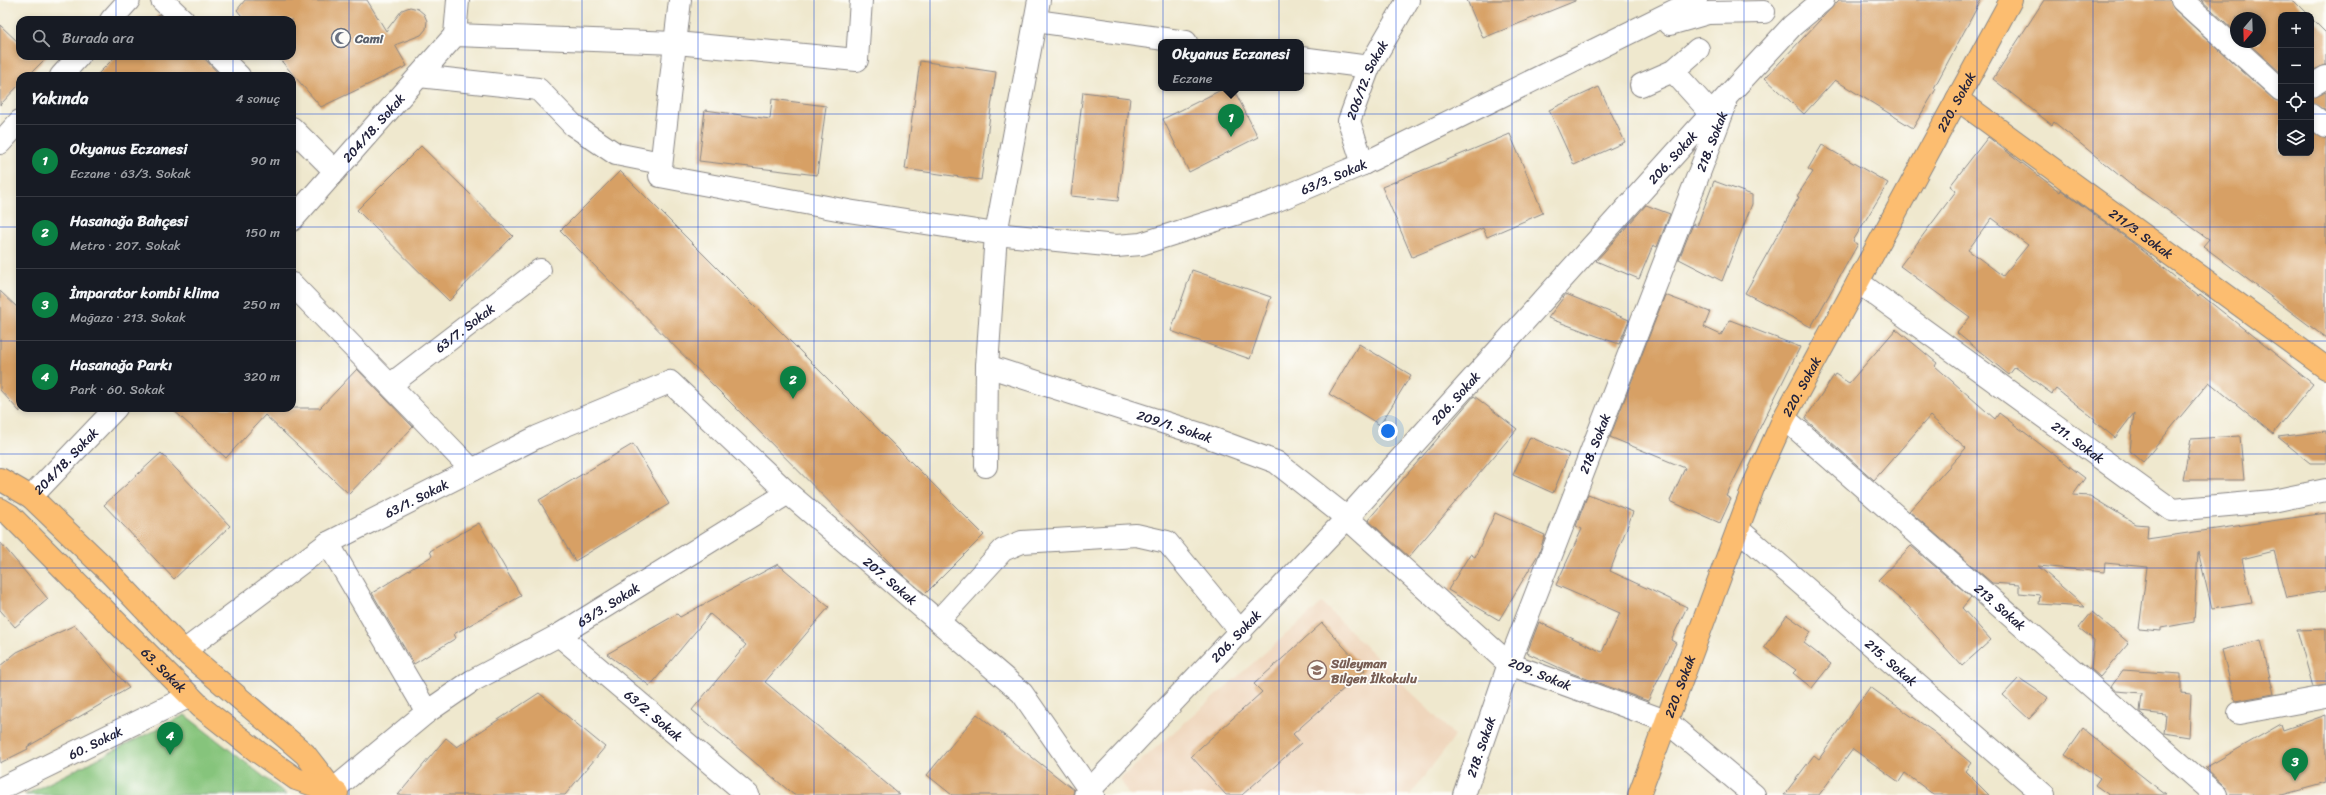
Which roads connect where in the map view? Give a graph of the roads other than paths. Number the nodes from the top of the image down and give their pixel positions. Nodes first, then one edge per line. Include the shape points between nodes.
1 (129, 0) edge
2 (162, 0) edge
3 (458, 0) edge
4 (680, 0) edge
5 (861, 0) edge
6 (1039, 0) edge
7 (1408, 0) edge
8 (1696, 0) edge
9 (2011, 0) edge
10 (2186, 1) edge
11 (1811, 4) edge
12 (1764, 12) dead end
13 (115, 16) edge
14 (179, 16) edge
15 (1036, 21) junction
16 (1648, 23) junction
17 (455, 35) junction
18 (1165, 39) edge
19 (676, 43) junction
20 (1698, 49) dead end
21 (1304, 58) edge
22 (75, 60) edge
23 (223, 60) edge
24 (1369, 67) junction
25 (1673, 71) junction
26 (65, 72) edge
27 (235, 72) edge
28 (419, 76) junction
29 (2326, 77) edge
30 (1641, 84) dead end
31 (2314, 84) edge
32 (2278, 87) edge
33 (1730, 94) junction
34 (1957, 99) junction
35 (1712, 114) junction
36 (2314, 118) edge
37 (16, 125) edge
38 (2326, 128) edge
39 (296, 132) edge
40 (0, 143) edge
41 (661, 163) junction
42 (1363, 164) junction
43 (335, 171) junction
44 (296, 215) edge
45 (996, 234) junction
46 (540, 270) dead end
47 (1858, 282) junction
48 (296, 288) edge
49 (987, 366) junction
50 (2326, 368) edge
51 (670, 382) joint
52 (390, 385) junction
53 (112, 412) edge
54 (1784, 418) junction
55 (986, 466) dead end
56 (472, 470) junction
57 (0, 479) edge
58 (2326, 490) edge
59 (788, 494) junction
60 (31, 497) junction
61 (3, 508) edge
62 (1348, 518) junction
63 (1738, 529) junction
64 (328, 543) junction
65 (938, 621) junction
66 (1241, 632) junction
67 (559, 635) junction
68 (184, 651) junction
69 (1509, 664) junction
70 (213, 678) junction
71 (190, 696) junction
72 (2326, 696) edge
73 (427, 712) junction
74 (2239, 712) dead end
75 (1666, 721) junction
76 (0, 789) edge
77 (337, 793) edge
78 (1089, 793) edge
79 (748, 795) edge
80 (1464, 795) edge
81 (1639, 795) edge
82 (1754, 795) edge
83 (2044, 795) edge
84 (2216, 795) edge

1 - 13 street
2 - 14 street
3 - 17 street
4 - 19 street
5 - 19 street via 857,60
6 - 15 street
7 - 24 street, 206/12. Sokak
8 - 16 street, 63/3. Sokak
9 - 34 main road, 220. Sokak
10 - 32 street
11 - 33 street, 206. Sokak
12 - 16 street via 1708,13 1662,26
15 - 18 street
15 - 45 street
16 - 42 street, 63/3. Sokak
17 - 19 street
17 - 28 street, 204/18. Sokak
19 - 41 street
20 - 25 street
21 - 24 street
22 - 26 street
23 - 27 street
24 - 42 street, 206/12. Sokak via 1349,121
25 - 30 street
25 - 35 street
28 - 41 street via 538,89 573,125 616,154
28 - 43 street, 204/18. Sokak
29 - 31 street
33 - 35 street, 206. Sokak
33 - 69 street, 218. Sokak
34 - 47 main road, 220. Sokak
34 - 50 main road, 211/3. Sokak
35 - 62 street, 206. Sokak
36 - 38 street
37 - 40 street
39 - 43 street
41 - 45 street, 63/3. Sokak via 660,176 840,210
42 - 45 street, 63/3. Sokak via 1273,202 1141,244 1116,246
43 - 44 street, 204/18. Sokak
45 - 49 street
46 - 52 street, 63/7. Sokak
47 - 54 main road, 220. Sokak
47 - 58 street, 211. Sokak via 2172,510 2273,501
48 - 52 street
49 - 55 street
49 - 62 street, 209/1. Sokak via 1203,435 1276,462
51 - 56 street, 63/1. Sokak via 537,437
51 - 59 street, 207. Sokak
52 - 56 street
53 - 60 street, 204/18. Sokak
54 - 63 main road, 220. Sokak via 1756,480
54 - 84 street, 213. Sokak
56 - 64 street, 63/1. Sokak
57 - 60 main road
59 - 65 street, 207. Sokak
59 - 67 street, 63/3. Sokak
60 - 68 main road via 108,571
61 - 71 main road, 63. Sokak
62 - 66 street, 206. Sokak
62 - 69 street, 209. Sokak
63 - 75 main road, 220. Sokak
63 - 83 street, 215. Sokak
64 - 68 street, 63/1. Sokak
64 - 73 street
65 - 66 street via 1003,550 1022,542 1136,535 1167,542
65 - 78 street, 207. Sokak via 1022,693
66 - 78 street, 206. Sokak
67 - 73 street, 63/3. Sokak via 472,681
67 - 79 street, 63/2. Sokak
68 - 70 main road
69 - 75 street, 209. Sokak
69 - 80 street, 218. Sokak
70 - 71 main road
70 - 77 main road via 305,754
71 - 76 street, 60. Sokak
71 - 77 main road, 63. Sokak via 258,752 296,779
72 - 74 street
73 - 77 street, 63/3. Sokak
75 - 81 main road, 220. Sokak
75 - 82 street, 209. Sokak

